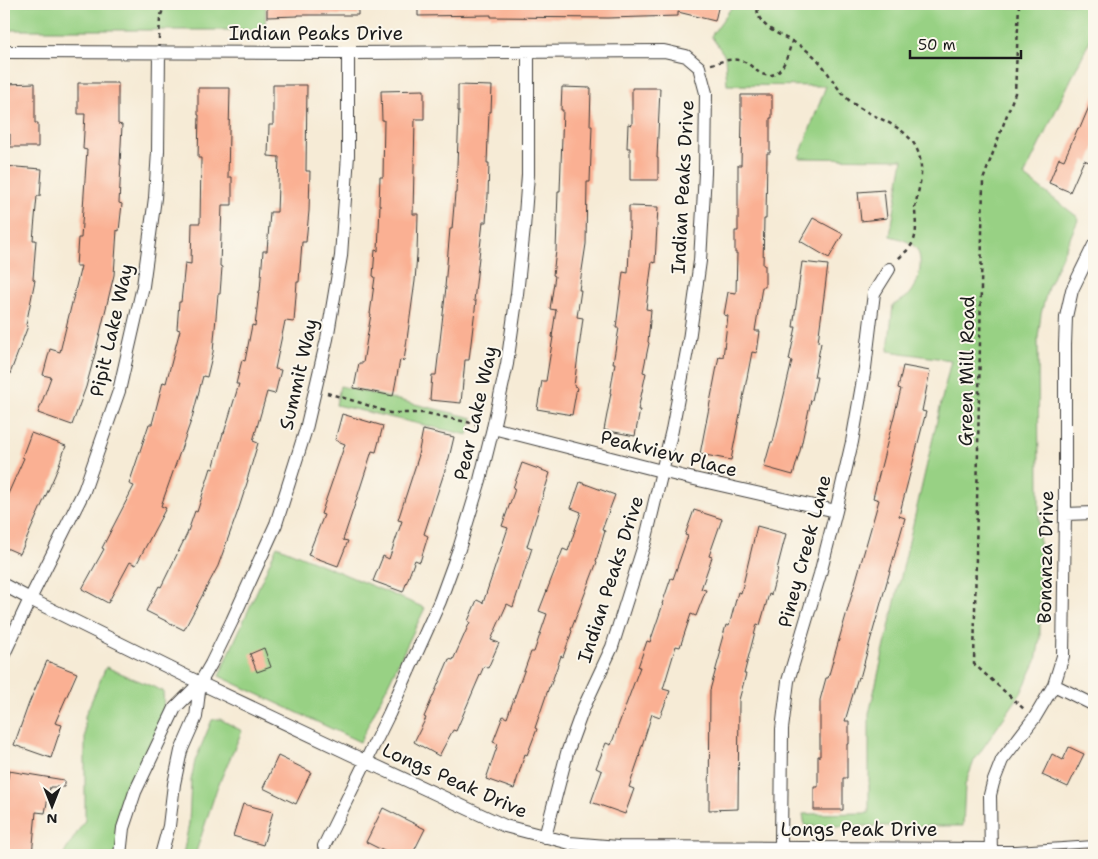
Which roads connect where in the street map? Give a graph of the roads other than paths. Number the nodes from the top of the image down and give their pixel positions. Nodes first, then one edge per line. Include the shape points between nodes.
1 (159, 46) junction
2 (4, 52) edge
3 (528, 52) junction
4 (348, 53) junction
5 (1094, 245) edge
6 (889, 269) dead end
7 (493, 428) junction
8 (662, 471) junction
9 (836, 511) junction
10 (1094, 513) edge
11 (1065, 514) junction
12 (4, 585) edge
13 (30, 599) junction
14 (4, 654) edge
15 (200, 683) junction
16 (1054, 684) junction
17 (1094, 705) edge
18 (366, 762) junction
19 (545, 838) junction
20 (1094, 844) edge
21 (324, 846) dead end
22 (782, 848) junction
23 (991, 852) edge
24 (120, 855) edge
25 (161, 855) edge

1 - 2 street, Indian Peaks Drive
1 - 4 street, Indian Peaks Drive
1 - 13 street, Pipit Lake Way via 155,198 143,286 118,391 84,490
3 - 4 street, Indian Peaks Drive
3 - 7 street, Pear Lake Way via 528,175 524,228 507,364
3 - 8 street, Indian Peaks Drive via 664,51 686,56 700,67 706,93 700,261 689,340
4 - 15 street, Summit Way via 348,155 341,256 327,339 306,429 276,524
5 - 11 street, Bonanza Drive via 1072,290 1066,317
6 - 9 street, Piney Creek Lane via 874,293 865,368
7 - 8 street, Peakview Place
7 - 18 street, Pear Lake Way via 480,480 440,601
8 - 9 street, Peakview Place
8 - 19 street, Indian Peaks Drive via 645,542 612,647 567,753
9 - 22 street, Piney Creek Lane via 788,681 782,729
10 - 11 street
11 - 16 street, Bonanza Drive via 1063,656
12 - 13 street, Longs Peak Drive
13 - 14 street, Pipit Lake Way
13 - 15 street, Longs Peak Drive
15 - 18 street, Longs Peak Drive
15 - 24 street via 175,708 135,792 123,828
15 - 25 street via 196,717 182,751
16 - 17 street
16 - 23 street, Bonanza Drive via 1035,717 1002,760 993,783 990,795
18 - 19 street, Longs Peak Drive via 505,826
18 - 21 street, Pear Lake Way
19 - 22 street, Longs Peak Drive via 618,847
20 - 23 lane
22 - 23 street, Longs Peak Drive

